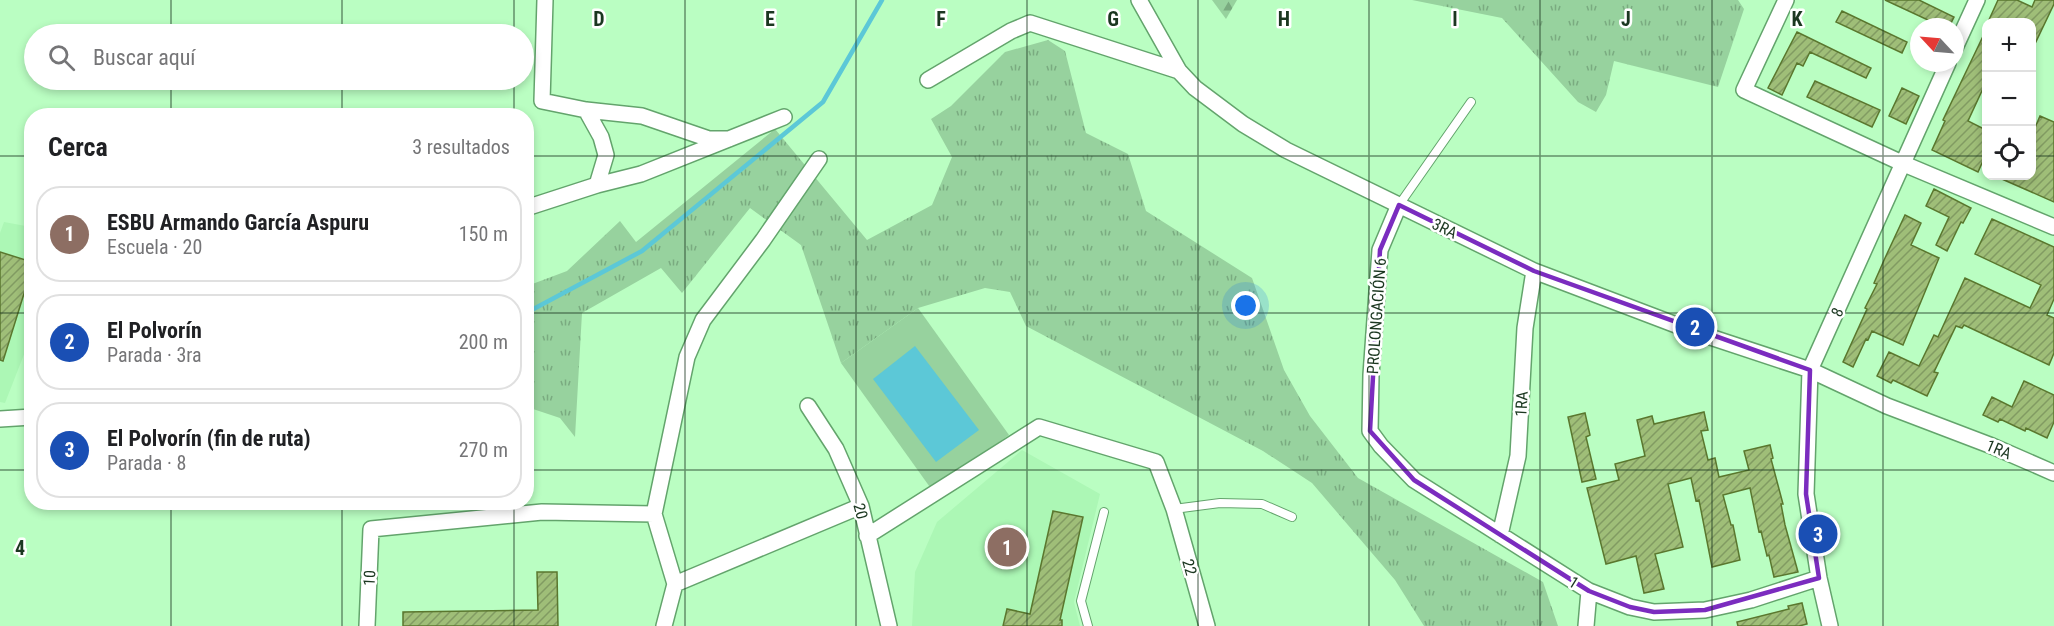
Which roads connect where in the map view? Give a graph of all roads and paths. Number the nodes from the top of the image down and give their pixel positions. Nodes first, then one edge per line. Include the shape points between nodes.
1 (545, 0) edge
2 (1139, 0) edge
3 (1786, 0) edge
4 (1977, 0) edge
5 (1964, 28) edge
6 (1179, 71) junction
7 (1944, 72) edge
8 (928, 80) dead end
9 (1471, 102) dead end
10 (586, 110) junction
11 (784, 117) dead end
12 (729, 139) junction
13 (819, 159) dead end
14 (1904, 164) junction
15 (597, 185) junction
16 (534, 205) edge
17 (1399, 205) junction
18 (2054, 227) edge
19 (1534, 271) junction
20 (1810, 370) junction
21 (808, 406) dead end
22 (24, 418) edge
23 (0, 419) edge
24 (1370, 431) joint
25 (2054, 473) edge
26 (861, 506) junction
27 (1174, 509) junction
28 (1104, 512) dead end
29 (654, 514) junction
30 (1292, 517) dead end
31 (1500, 535) junction
32 (867, 536) junction
33 (1819, 578) junction
34 (675, 584) junction
35 (1589, 591) junction
36 (363, 626) edge
37 (664, 626) edge
38 (889, 626) edge
39 (1088, 626) edge
40 (1207, 626) edge
41 (1586, 626) edge
42 (1830, 626) edge

1 - 10 street via 542,101
2 - 6 street, 3RA
3 - 14 street via 1744,90
4 - 5 street
6 - 8 street via 1030,23
6 - 17 street, 3RA via 1243,124 1286,150
7 - 14 street, 8
9 - 17 lane
10 - 12 street via 642,116 709,140
10 - 15 street via 602,136 606,154
11 - 12 street
12 - 15 street via 641,174
13 - 29 street via 703,320 687,357
14 - 18 street
14 - 20 street, 8
15 - 16 street
17 - 19 street, 3RA
17 - 24 street, PROLONGACIÓN 6 via 1380,250
19 - 20 street, 3RA via 1692,331
19 - 31 street, 1RA via 1525,328 1518,456
20 - 25 street, 1RA via 1887,406
20 - 33 street, 8 via 1806,494
21 - 26 street, 20 via 836,449
22 - 23 street
24 - 31 street, 1 via 1414,480
26 - 32 street, 20
26 - 34 street
27 - 30 lane via 1220,503 1262,504
27 - 32 street, 22 via 1156,462 1039,427
27 - 40 street, 22
28 - 39 lane via 1081,601
29 - 34 street
29 - 36 street, 10 via 542,512 371,530
31 - 35 street, 1
32 - 38 street, 20
33 - 35 street, 1 via 1751,600 1677,612 1630,608
33 - 42 street, 8
34 - 37 street
35 - 41 street

